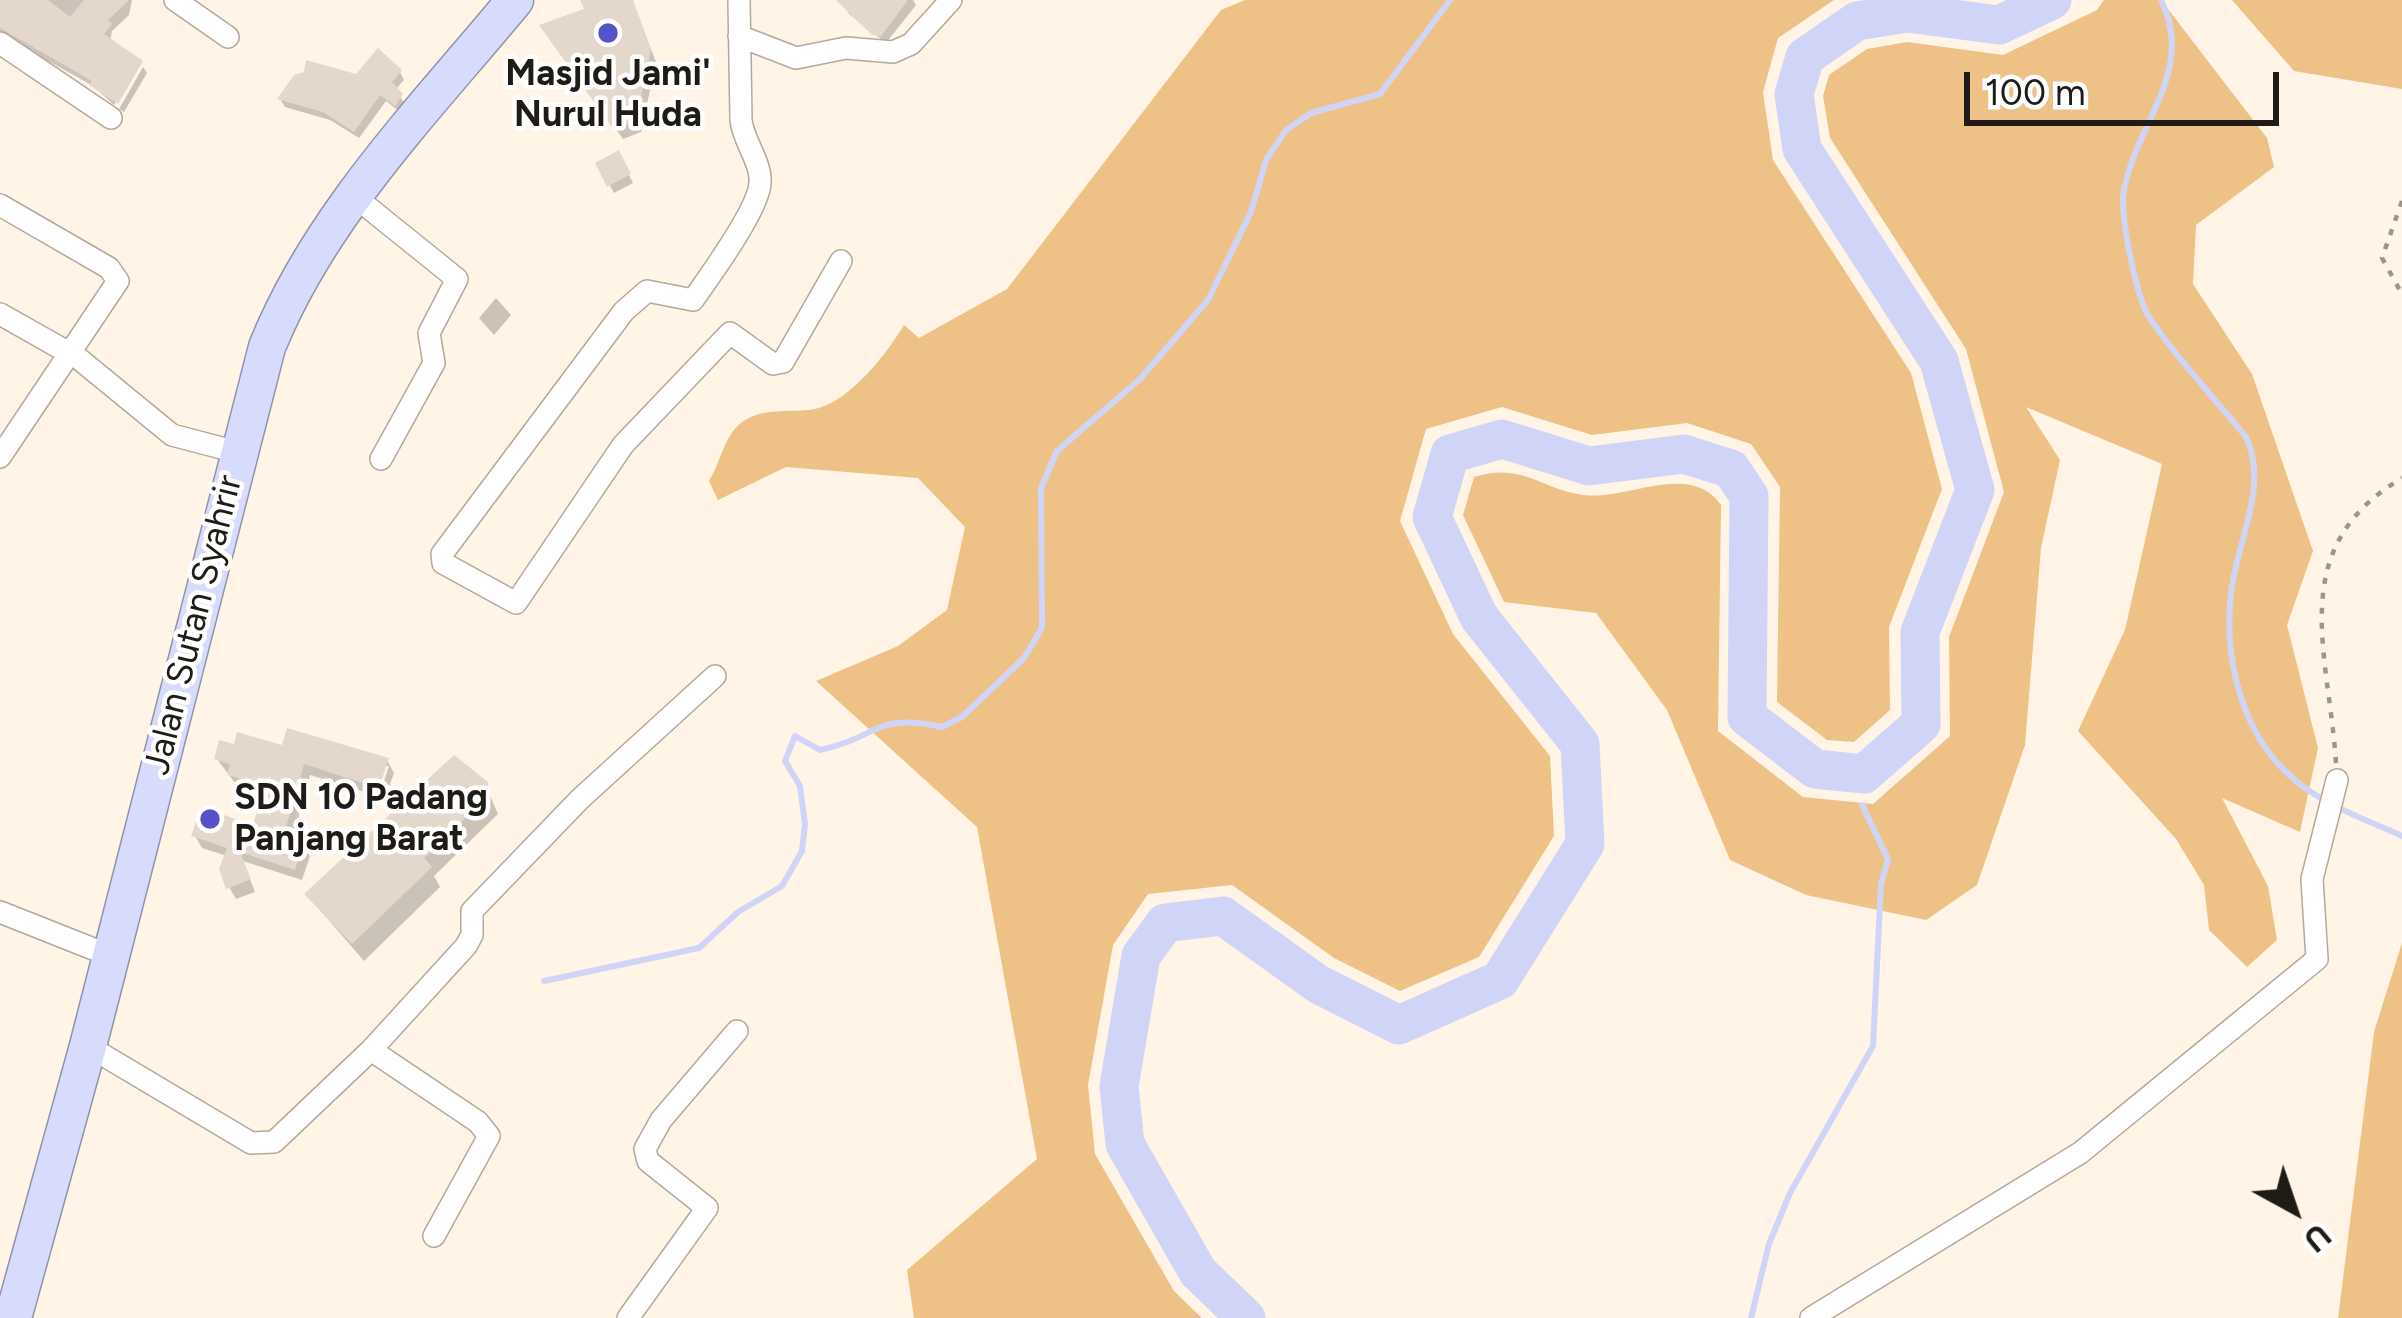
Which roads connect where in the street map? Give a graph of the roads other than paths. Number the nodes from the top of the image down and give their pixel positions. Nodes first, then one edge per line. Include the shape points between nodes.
1 (175, 0) edge
2 (514, 0) edge
3 (739, 0) edge
4 (951, 0) edge
5 (739, 36) junction
6 (228, 37) dead end
7 (0, 43) edge
8 (112, 118) dead end
9 (354, 196) junction
10 (0, 205) edge
11 (841, 261) dead end
12 (0, 314) edge
13 (67, 350) junction
14 (237, 452) junction
15 (0, 457) edge
16 (381, 459) dead end
17 (715, 676) dead end
18 (2337, 780) road end
19 (0, 912) edge
20 (111, 956) junction
21 (736, 1031) dead end
22 (88, 1046) junction
23 (371, 1050) junction
24 (434, 1236) dead end
25 (13, 1318) edge
26 (628, 1318) edge
27 (1811, 1318) edge

1 - 6 street
2 - 9 highway, Jalan Sutan Syahrir
3 - 5 street
4 - 5 street via 911,44 893,52 846,48 796,58
5 - 11 street via 743,138 759,172 758,195 693,300 646,291 624,310 442,554 443,563 516,603 622,445 711,348 730,333 773,364 783,362
7 - 8 street
9 - 14 highway, Jalan Sutan Syahrir via 278,318
9 - 16 street via 457,279 430,333 434,363
10 - 13 street via 116,274 115,290
12 - 13 street
13 - 14 street via 172,435
13 - 15 street
14 - 20 highway, Jalan Sutan Syahrir
17 - 23 street via 472,911 466,946
18 - 27 street via 2312,879 2317,959 2080,1154
19 - 20 street
20 - 22 highway, Jalan Sutan Syahrir
21 - 26 street via 645,1150 707,1208
22 - 23 street via 262,1145
22 - 25 highway, Jalan Sutan Syahrir
23 - 24 street via 489,1136

